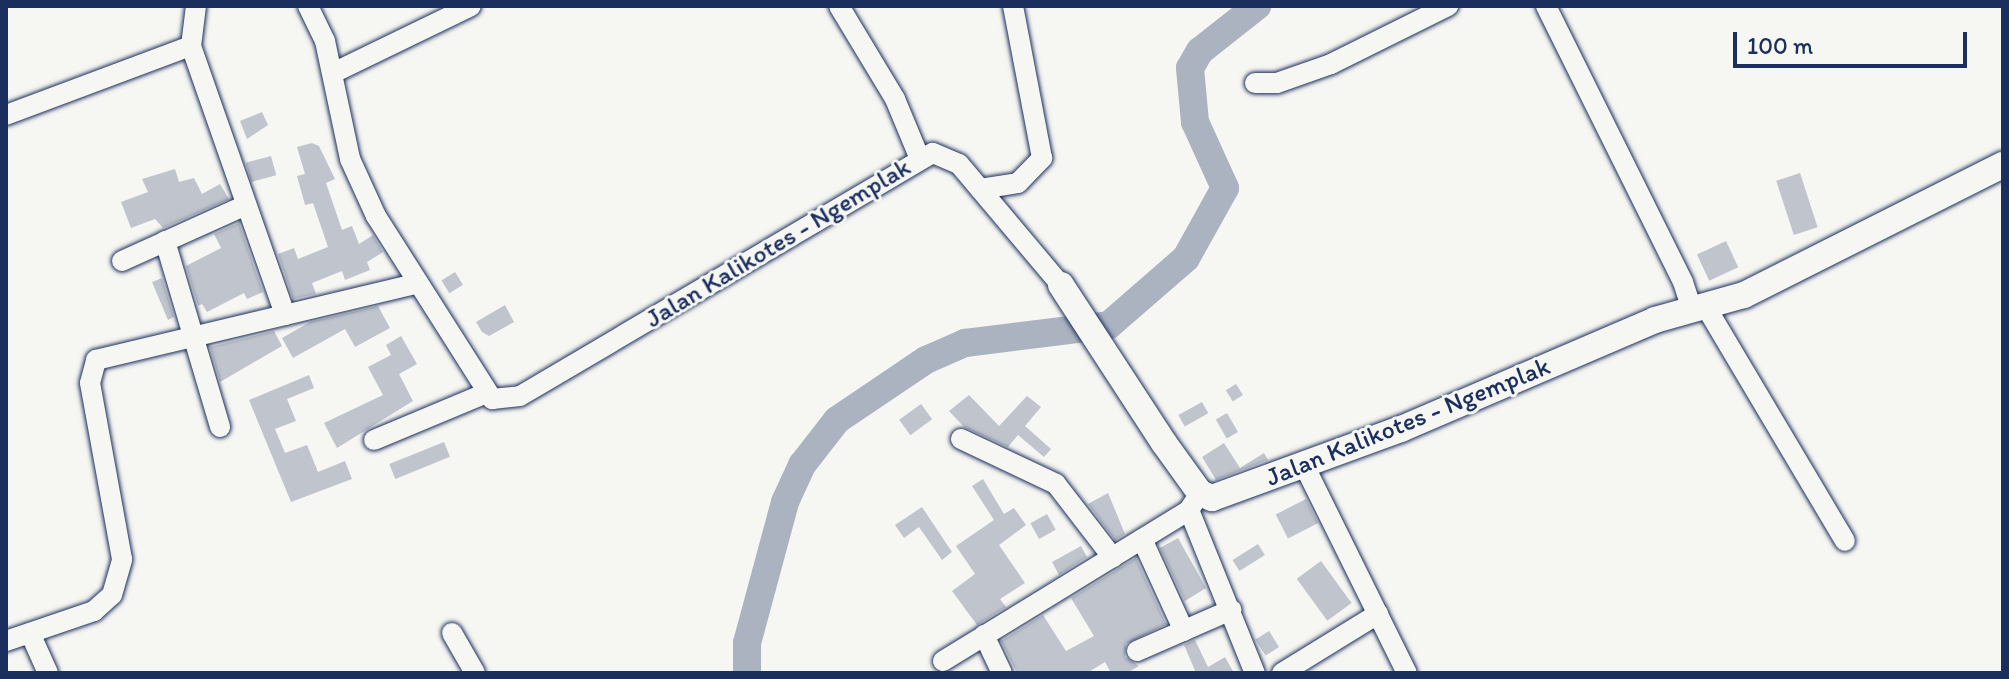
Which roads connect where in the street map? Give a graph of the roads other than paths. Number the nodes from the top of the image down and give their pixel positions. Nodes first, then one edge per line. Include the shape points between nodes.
1 (196, 6) edge
2 (308, 6) edge
3 (471, 6) edge
4 (839, 6) edge
5 (1013, 6) edge
6 (1448, 6) edge
7 (1546, 6) edge
8 (191, 46) junction
9 (333, 73) junction
10 (1255, 83) dead end
11 (6, 115) edge
12 (920, 159) junction
13 (2003, 165) edge
14 (980, 189) junction
15 (244, 206) junction
16 (165, 241) junction
17 (122, 261) dead end
18 (418, 283) junction
19 (1061, 285) joint
20 (1699, 309) junction
21 (285, 315) junction
22 (193, 335) junction
23 (484, 394) junction
24 (220, 427) dead end
25 (961, 439) dead end
26 (374, 440) dead end
27 (1305, 467) junction
28 (1195, 501) junction
29 (1142, 539) junction
30 (1845, 541) dead end
31 (1113, 558) junction
32 (1231, 610) junction
33 (1378, 614) junction
34 (1184, 631) junction
35 (30, 633) junction
36 (452, 633) dead end
37 (984, 635) junction
38 (6, 641) edge
39 (1137, 651) dead end
40 (943, 661) dead end
41 (48, 673) edge
42 (475, 673) edge
43 (1002, 673) edge
44 (1255, 673) edge
45 (1282, 673) edge
46 (1407, 673) edge

1 - 8 street
2 - 9 street
3 - 9 street
4 - 12 street via 895,99
5 - 14 street via 1042,158 1018,183
6 - 10 street via 1301,76
7 - 20 street
8 - 11 street
8 - 15 street
9 - 18 street via 350,159 376,216
12 - 14 street, Jalan Kalikotes - Ngemplak via 933,153 949,157
12 - 23 street, Jalan Kalikotes - Ngemplak via 520,396 497,401
13 - 20 main road, Jalan Kalikotes - Ngemplak via 1744,295
14 - 19 street, Jalan Kalikotes - Ngemplak
15 - 16 street
15 - 21 street
16 - 17 street
16 - 22 street
18 - 21 street
18 - 23 street
19 - 28 main road, Jalan Kalikotes - Ngemplak via 1095,331
20 - 27 main road, Jalan Kalikotes - Ngemplak via 1655,320
20 - 30 street
21 - 22 street
22 - 24 street
22 - 35 street via 104,354 91,368 122,559 112,595 94,611
23 - 26 street
25 - 31 street via 1056,484
27 - 28 main road, Jalan Kalikotes - Ngemplak
27 - 33 street
28 - 29 street
28 - 32 street
29 - 31 street
29 - 34 street
31 - 37 street
32 - 34 street
32 - 44 street
33 - 45 street
33 - 46 street
34 - 39 street
35 - 38 street
35 - 41 street
36 - 42 street
37 - 40 street
37 - 43 street

